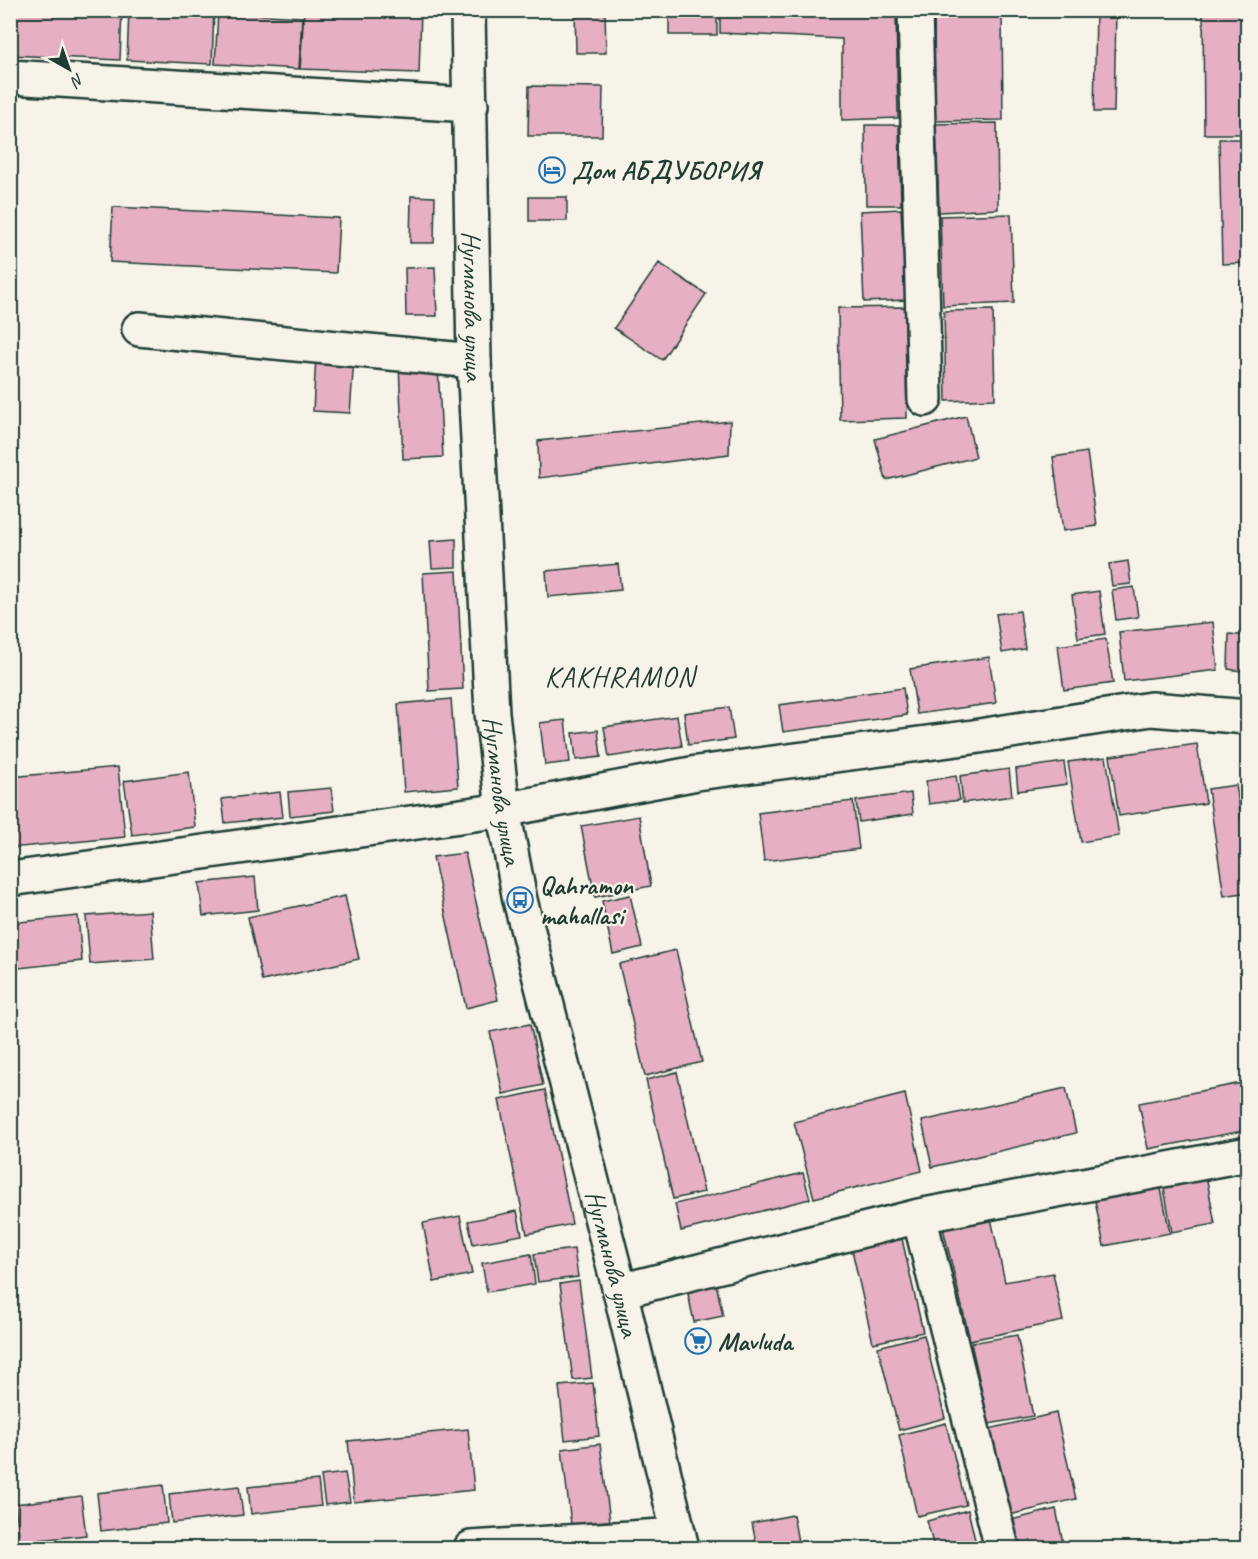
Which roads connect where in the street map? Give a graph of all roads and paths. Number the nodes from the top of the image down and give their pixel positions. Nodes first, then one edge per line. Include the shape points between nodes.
1 (468, 10) edge
2 (915, 10) edge
3 (10, 77) edge
4 (471, 105) junction
5 (139, 329) dead end
6 (474, 361) junction
7 (925, 399) dead end
8 (1248, 717) edge
9 (503, 810) junction
10 (10, 879) edge
11 (1248, 1155) edge
12 (920, 1216) junction
13 (620, 1291) junction
14 (680, 1542) edge
15 (471, 1548) edge
16 (1002, 1548) edge

1 - 4 street, Нугманова улица
2 - 7 street
3 - 4 street
4 - 6 street, Нугманова улица
5 - 6 street
6 - 9 street, Нугманова улица via 492,713
8 - 9 street via 1151,709 697,773
9 - 10 street
9 - 13 street, Нугманова улица via 520,900
11 - 12 street
12 - 13 street
12 - 16 street
13 - 14 street, Нугманова улица
14 - 15 street

